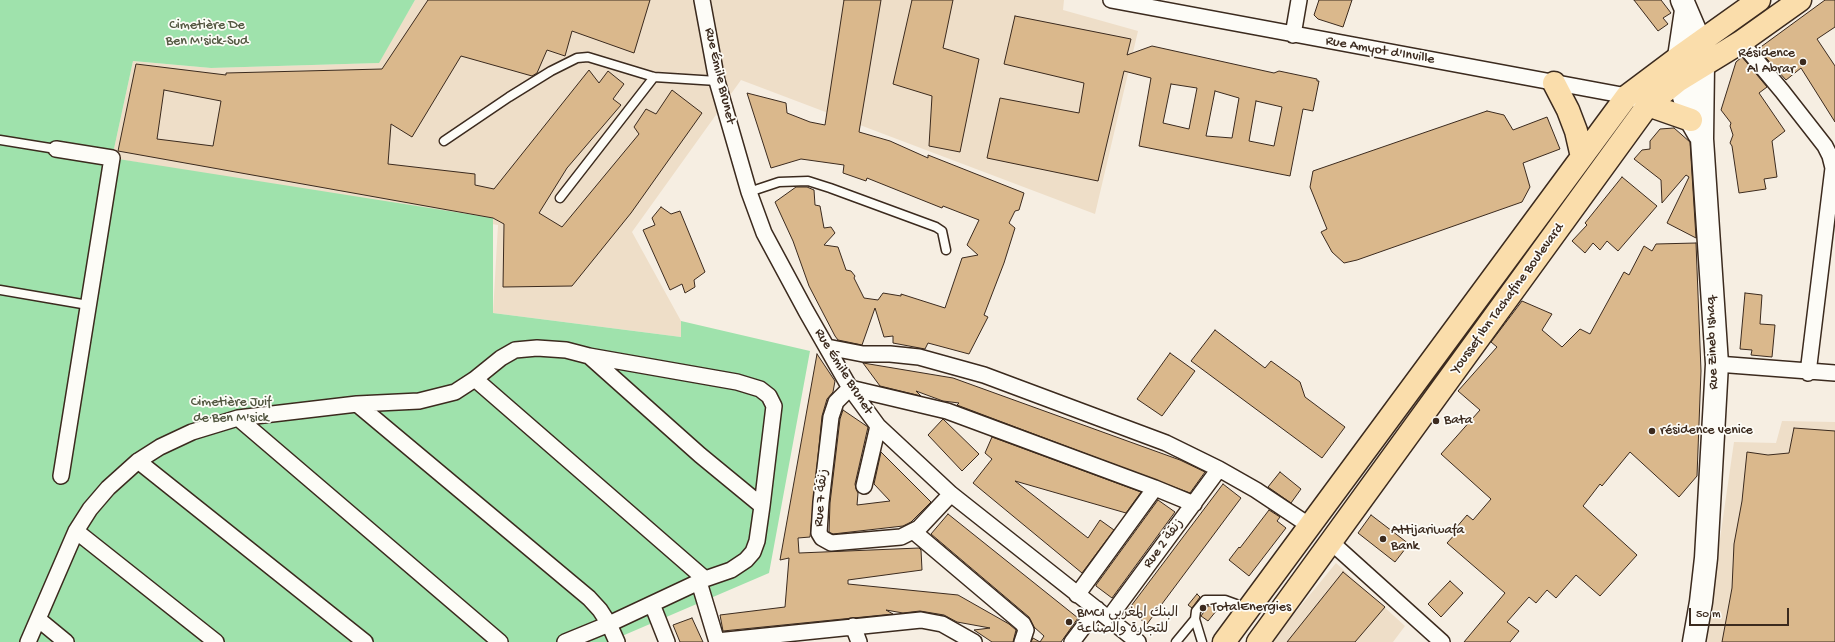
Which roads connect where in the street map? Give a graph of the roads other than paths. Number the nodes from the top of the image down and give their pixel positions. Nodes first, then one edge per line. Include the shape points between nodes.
1 (702, 0) edge
2 (1111, 0) edge
3 (1300, 0) edge
4 (1759, 0) edge
5 (1800, 0) edge
6 (1684, 5) edge
7 (1293, 35) junction
8 (1700, 42) junction
9 (1741, 42) junction
10 (1679, 57) junction
11 (1703, 65) junction
12 (654, 77) junction
13 (1678, 80) junction
14 (717, 81) junction
15 (1554, 83) junction
16 (1627, 96) junction
17 (1648, 105) junction
18 (1691, 120) junction
19 (1702, 139) junction
20 (0, 140) edge
21 (444, 141) dead end
22 (56, 148) joint
23 (1582, 157) junction
24 (749, 192) junction
25 (560, 198) dead end
26 (946, 250) dead end
27 (0, 290) edge
28 (88, 305) junction
29 (827, 347) junction
30 (589, 356) junction
31 (1717, 364) junction
32 (1808, 372) junction
33 (1835, 374) edge
34 (475, 379) junction
35 (850, 388) junction
36 (357, 404) junction
37 (238, 418) junction
38 (878, 426) junction
39 (138, 461) junction
40 (1219, 469) junction
41 (61, 476) dead end
42 (864, 486) dead end
43 (1155, 488) junction
44 (951, 494) junction
45 (1194, 504) junction
46 (762, 506) junction
47 (1310, 526) junction
48 (76, 531) junction
49 (913, 531) junction
50 (1331, 542) junction
51 (702, 581) junction
52 (1077, 594) junction
53 (652, 604) junction
54 (1246, 611) junction
55 (1103, 614) junction
56 (38, 619) junction
57 (1195, 619) junction
58 (609, 624) junction
59 (853, 626) junction
60 (760, 639) edge
61 (717, 641) edge
62 (28, 642) edge
63 (66, 642) edge
64 (216, 642) edge
65 (365, 642) edge
66 (500, 642) edge
67 (565, 642) edge
68 (617, 642) edge
69 (667, 642) edge
70 (859, 642) edge
71 (974, 642) edge
72 (1022, 642) edge
73 (1072, 642) edge
74 (1138, 642) edge
75 (1176, 642) edge
76 (1202, 642) edge
77 (1224, 642) edge
78 (1258, 642) edge
79 (1442, 642) edge
80 (1694, 642) edge

1 - 14 street, Rue Émile Brunet
2 - 7 street, Rue Amyot d'Inville
3 - 7 street
4 - 8 main road, Youssef Ibn Tachafine Boulevard
5 - 9 main road, Youssef Ibn Tachafine Boulevard
6 - 8 street, Rue Zineb Ishaq
6 - 10 street, Rue Zineb Ishaq
7 - 15 street, Rue Amyot d'Inville
8 - 10 main road, Youssef Ibn Tachafine Boulevard
8 - 11 street, Rue Zineb Ishaq
9 - 11 main road, Youssef Ibn Tachafine Boulevard
9 - 32 street via 1825,146 1833,168
10 - 13 street, Rue Zineb Ishaq
10 - 16 main road, Youssef Ibn Tachafine Boulevard
11 - 13 main road, Youssef Ibn Tachafine Boulevard
11 - 19 street, Rue Zineb Ishaq
12 - 14 lane
12 - 21 lane via 588,57 577,58 509,97
12 - 25 lane
13 - 17 main road, Youssef Ibn Tachafine Boulevard
13 - 18 street, Rue Zineb Ishaq
14 - 24 street, Rue Émile Brunet
15 - 16 street, Rue Amyot d'Inville
15 - 23 main road via 1576,130
16 - 17 street, Rue Amyot d'Inville
16 - 23 main road, Youssef Ibn Tachafine Boulevard
17 - 18 main road
17 - 50 main road, Youssef Ibn Tachafine Boulevard
18 - 19 street, Rue Zineb Ishaq
19 - 31 street, Rue Zineb Ishaq
20 - 22 lane
22 - 28 street via 112,158
23 - 47 main road, Youssef Ibn Tachafine Boulevard
24 - 26 lane via 779,182 808,181 936,227 942,231
24 - 29 street, Rue Émile Brunet via 764,233
27 - 28 lane
28 - 41 street
29 - 35 street, Rue Émile Brunet
29 - 40 street via 863,354 919,357 984,375 1166,444
30 - 34 street via 566,350 514,350
30 - 46 street via 700,455
30 - 46 street via 760,388 769,396 774,406
31 - 32 street
31 - 80 street, Rue Zineb Ishaq via 1706,558
32 - 33 street
34 - 36 street via 454,392 420,401
34 - 51 street
35 - 38 street, Rue Émile Brunet
35 - 43 street via 947,411
35 - 49 street, Rue 7 زنقة via 836,402 831,417 819,533 831,544 901,536
36 - 37 street
36 - 58 street via 589,598
37 - 39 street via 192,432
37 - 66 street
38 - 42 street
38 - 44 street, Rue Émile Brunet
39 - 48 street via 108,488
39 - 65 street
40 - 45 street, Rue 2 زنقة
40 - 47 street
43 - 45 street
43 - 52 street
44 - 49 street, Rue 7 زنقة
44 - 52 street, Rue Émile Brunet
45 - 55 street, Rue 2 زنقة
46 - 51 street via 753,552 731,570
47 - 54 main road, Youssef Ibn Tachafine Boulevard
48 - 56 street
48 - 64 street
49 - 72 street via 1023,624 1026,630
50 - 78 main road, Youssef Ibn Tachafine Boulevard
50 - 79 street
51 - 53 street
51 - 61 street
52 - 55 street, Rue Émile Brunet
53 - 58 street
53 - 69 street
54 - 57 lane via 1225,600 1205,600 1196,611
54 - 77 main road, Youssef Ibn Tachafine Boulevard
55 - 73 street, Rue 2 زنقة
55 - 74 street, Rue Émile Brunet
56 - 62 street
56 - 63 street
57 - 75 lane
57 - 76 lane
58 - 67 street
58 - 68 street
59 - 60 street
59 - 70 street
59 - 71 street via 921,620 942,624
60 - 61 street

